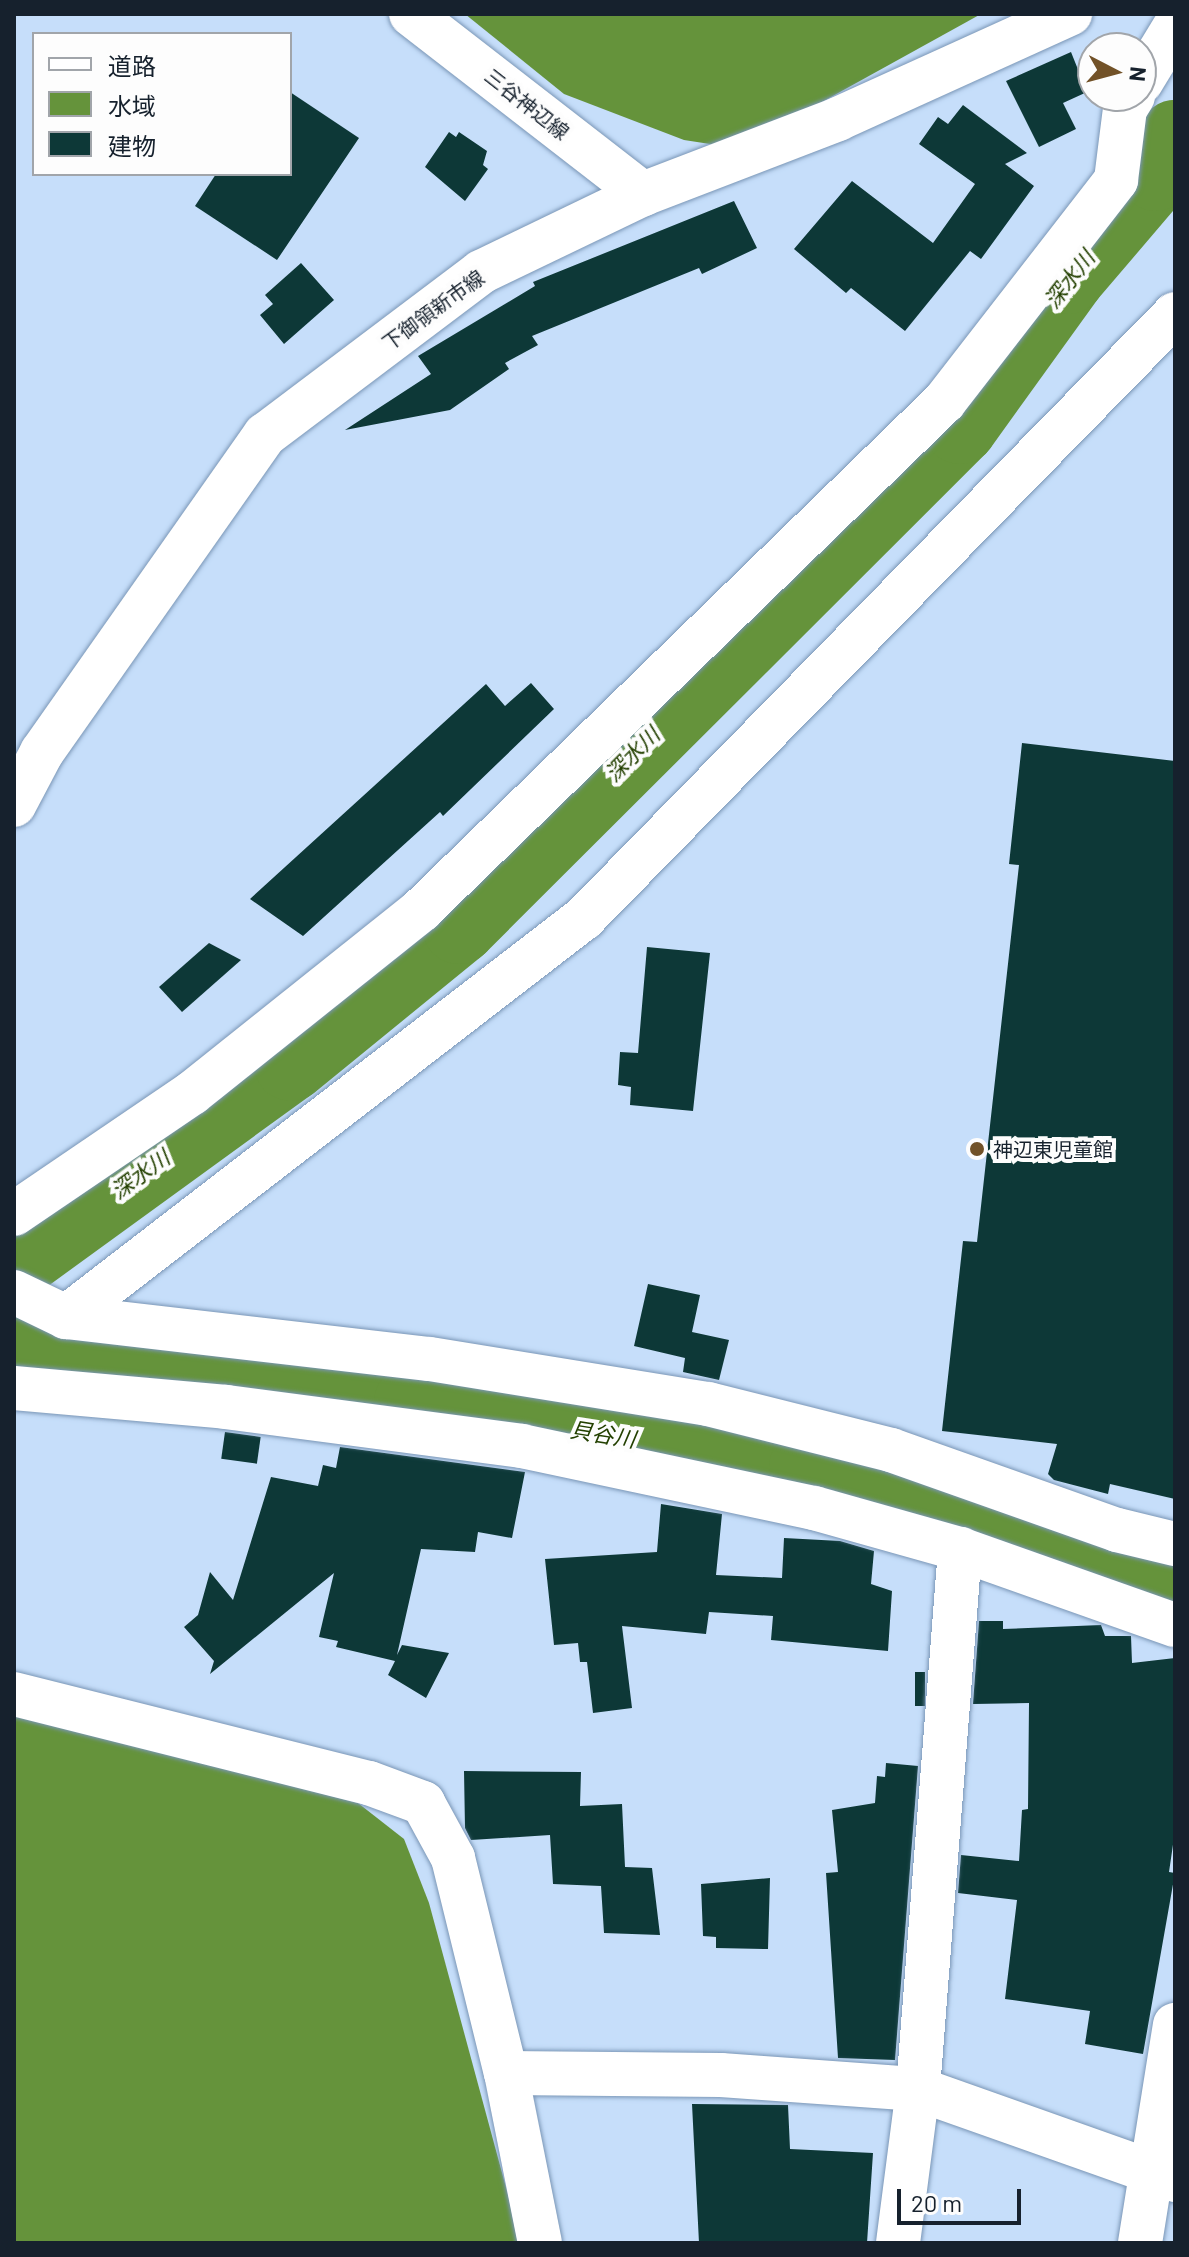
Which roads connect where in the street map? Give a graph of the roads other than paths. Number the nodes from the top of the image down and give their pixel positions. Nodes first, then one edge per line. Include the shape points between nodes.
1 (411, 14) edge
2 (1070, 14) edge
3 (1175, 26) edge
4 (1157, 56) edge
5 (1125, 112) edge
6 (643, 194) junction
7 (1175, 314) edge
8 (14, 805) edge
9 (14, 1214) edge
10 (20, 1295) edge
11 (66, 1317) junction
12 (14, 1388) edge
13 (1175, 1544) edge
14 (960, 1549) junction
15 (1175, 1625) edge
16 (14, 1694) edge
17 (1175, 2025) edge
18 (506, 2073) junction
19 (918, 2089) junction
20 (1164, 2174) edge
21 (540, 2243) edge
22 (898, 2243) edge
23 (1140, 2243) edge

1 - 6 street, 三谷神辺線
2 - 6 street, 下御領新市線 via 838,119
3 - 4 street
5 - 9 street via 1116,180 944,402 421,910 192,1093
6 - 8 street, 下御領新市線 via 481,272 265,435 42,752
7 - 11 street via 584,918
10 - 11 street
11 - 13 street via 430,1359 708,1404 891,1450 1117,1530
12 - 14 street via 226,1407 522,1446 814,1508
14 - 15 street
14 - 19 street
16 - 18 street via 369,1783 423,1803 453,1858
17 - 20 street
18 - 19 street via 721,2075
18 - 21 street
19 - 20 street
19 - 22 street
20 - 23 street

